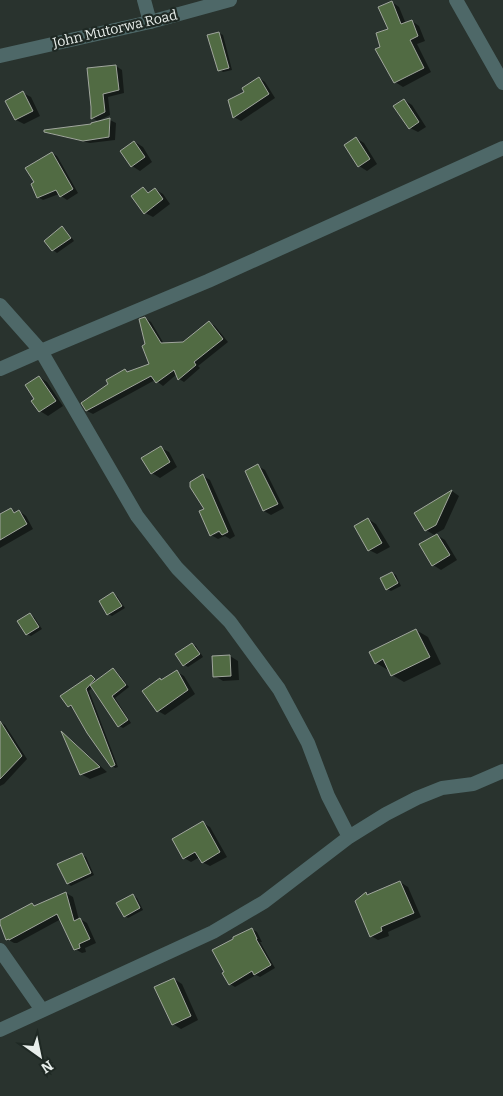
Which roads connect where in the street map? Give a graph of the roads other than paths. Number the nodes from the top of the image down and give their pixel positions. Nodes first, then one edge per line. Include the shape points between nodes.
1 (144, 0) edge
2 (230, 0) edge
3 (456, 0) edge
4 (150, 22) junction
5 (0, 56) edge
6 (503, 83) edge
7 (503, 148) edge
8 (0, 305) edge
9 (41, 351) junction
10 (0, 369) edge
11 (503, 771) edge
12 (349, 838) junction
13 (0, 950) edge
14 (42, 1010) junction
15 (0, 1030) edge

1 - 4 street
2 - 4 street, John Mutorwa Road
3 - 6 street
4 - 5 street, John Mutorwa Road
7 - 9 street via 208,281
8 - 9 street
9 - 10 street
9 - 12 street via 137,516 177,568 230,622 279,689 308,743 328,796
11 - 12 street via 473,784 442,788 417,798
12 - 14 street via 264,902 214,932
13 - 14 street
14 - 15 street

